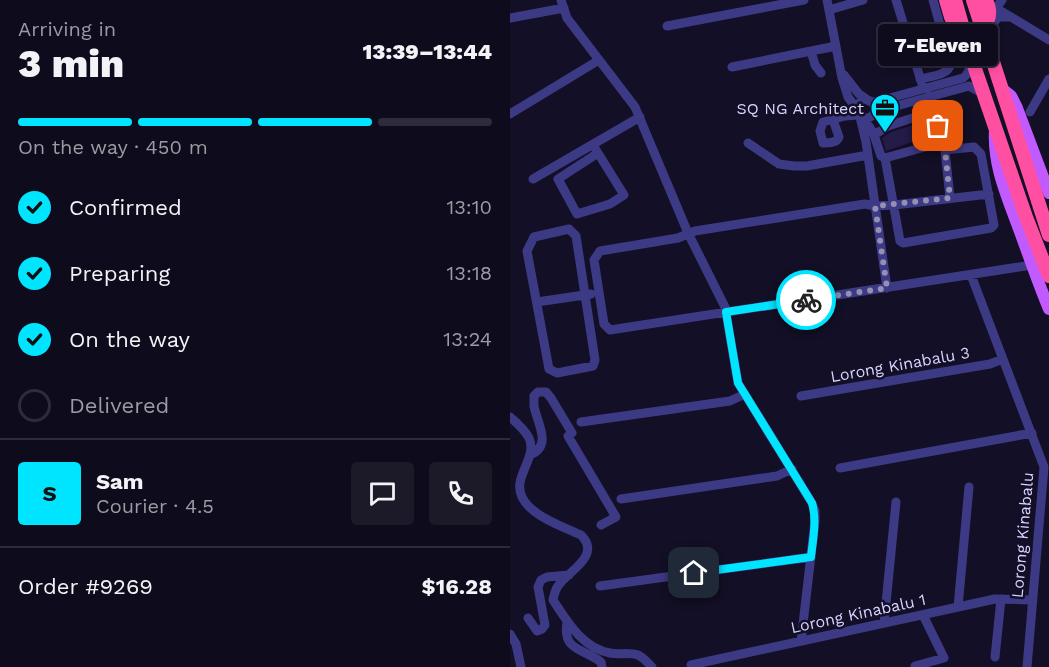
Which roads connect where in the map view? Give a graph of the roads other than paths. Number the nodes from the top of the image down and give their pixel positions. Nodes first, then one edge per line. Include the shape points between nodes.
1 (804, 0) edge
2 (863, 0) edge
3 (896, 0) edge
4 (933, 0) edge
5 (946, 0) edge
6 (955, 0) edge
7 (973, 0) edge
8 (1002, 0) edge
9 (562, 4) edge
10 (991, 4) edge
11 (828, 5) edge
12 (1011, 17) junction
13 (510, 18) edge
14 (667, 26) dead end
15 (1049, 40) edge
16 (836, 46) junction
17 (990, 49) junction
18 (811, 51) junction
19 (599, 60) junction
20 (972, 60) junction
21 (732, 67) dead end
22 (841, 71) junction
23 (821, 73) dead end
24 (1049, 79) edge
25 (924, 88) junction
26 (1002, 89) junction
27 (984, 94) junction
28 (870, 101) junction
29 (934, 111) junction
30 (1030, 112) dead end
31 (510, 114) edge
32 (858, 114) junction
33 (640, 117) junction
34 (833, 120) dead end
35 (872, 123) junction
36 (996, 126) junction
37 (748, 142) dead end
38 (866, 142) junction
39 (944, 146) junction
40 (595, 149) junction
41 (868, 155) junction
42 (885, 158) junction
43 (534, 179) dead end
44 (989, 194) junction
45 (1049, 194) edge
46 (950, 198) junction
47 (894, 205) junction
48 (875, 206) junction
49 (688, 233) junction
50 (1049, 235) edge
51 (1032, 265) junction
52 (971, 275) junction
53 (1049, 276) edge
54 (887, 288) junction
55 (599, 293) junction
56 (585, 295) junction
57 (537, 302) junction
58 (1049, 309) edge
59 (726, 312) junction
60 (1003, 359) junction
61 (745, 394) junction
62 (801, 396) dead end
63 (510, 417) edge
64 (582, 422) dead end
65 (572, 433) junction
66 (1032, 433) junction
67 (582, 448) dead end
68 (530, 455) junction
69 (840, 468) dead end
70 (792, 470) junction
71 (969, 488) dead end
72 (621, 499) dead end
73 (896, 502) dead end
74 (601, 525) dead end
75 (811, 557) junction
76 (569, 574) junction
77 (600, 586) dead end
78 (1001, 599) junction
79 (1032, 600) junction
80 (958, 607) junction
81 (923, 615) junction
82 (528, 618) dead end
83 (567, 622) junction
84 (884, 623) junction
85 (510, 634) edge
86 (801, 641) junction
87 (995, 657) dead end
88 (691, 665) dead end
89 (915, 666) edge
90 (521, 667) edge
91 (602, 667) edge
92 (652, 667) edge
93 (1026, 667) edge

1 - 14 street
2 - 11 street
3 - 25 street
4 - 25 street via 951,64 950,69
5 - 10 highway, bridge via 955,26 973,30 985,23
6 - 20 highway
7 - 10 street via 982,6
7 - 17 highway
8 - 10 street
9 - 13 street
9 - 19 street via 567,18
10 - 12 street
11 - 16 street
12 - 15 street
12 - 17 street via 998,18 992,24
16 - 18 street
16 - 22 street
17 - 26 highway
18 - 21 street
18 - 23 street
19 - 31 street
19 - 33 street
20 - 25 street via 963,78
20 - 27 highway
22 - 28 street via 859,94
22 - 32 street via 848,97
24 - 30 street
25 - 27 street via 969,86
25 - 28 street via 879,102
25 - 29 street
25 - 35 street via 882,110
26 - 45 main road via 1017,108
26 - 50 highway
27 - 36 highway
28 - 32 street via 861,102
28 - 35 street via 875,108
29 - 35 street via 888,126
29 - 39 street
32 - 34 street
32 - 35 street
32 - 38 street
33 - 40 street
33 - 49 street
35 - 38 street
35 - 42 street via 881,156
36 - 51 main road via 998,167
36 - 53 highway
37 - 41 street via 779,164 794,166
38 - 41 street
39 - 42 street
39 - 44 street via 974,147 981,153
39 - 46 street
40 - 40 street via 558,180 577,214 610,204 624,195
40 - 43 street
41 - 48 street
42 - 47 street
44 - 46 street
44 - 47 street via 994,225 991,228 903,243
46 - 47 street
47 - 48 street
48 - 49 street via 865,204
48 - 54 street
49 - 55 street via 600,251 594,260
49 - 59 street
51 - 52 street
51 - 58 main road
52 - 54 street
52 - 60 street, Lorong Kinabalu
54 - 59 street
55 - 56 street
55 - 59 street via 604,324 610,330
56 - 57 street
56 - 57 street via 576,236 568,229 534,237 527,251
56 - 57 street via 595,360 592,366 557,373 549,369
59 - 61 street via 736,378
60 - 62 street, Lorong Kinabalu 3
60 - 66 street, Lorong Kinabalu
61 - 64 street via 730,402
61 - 70 street
63 - 68 street via 529,438
65 - 67 street
65 - 68 street via 551,398 546,392 538,392 534,407 543,435 542,445
65 - 74 street via 568,436 616,517
66 - 69 street
66 - 79 street, Lorong Kinabalu via 1044,467
68 - 76 street via 520,483 522,498 541,517 586,540 583,562
70 - 72 street via 777,476
70 - 75 street via 815,512
71 - 80 street
73 - 84 street
75 - 77 street
75 - 86 street
76 - 82 street via 540,580 545,625 542,629 537,631
76 - 83 street via 556,587 553,600
78 - 79 street, Lorong Kinabalu 1
78 - 80 street, Lorong Kinabalu 1
78 - 87 street
79 - 93 street, Lorong Kinabalu
80 - 81 street, Lorong Kinabalu 1
81 - 84 street, Lorong Kinabalu 1
81 - 89 street via 944,658
83 - 91 street via 566,639 601,662
83 - 92 street via 594,647 609,653 639,655
84 - 86 street, Lorong Kinabalu 1
85 - 90 street
86 - 88 street, Lorong Kinabalu 1

